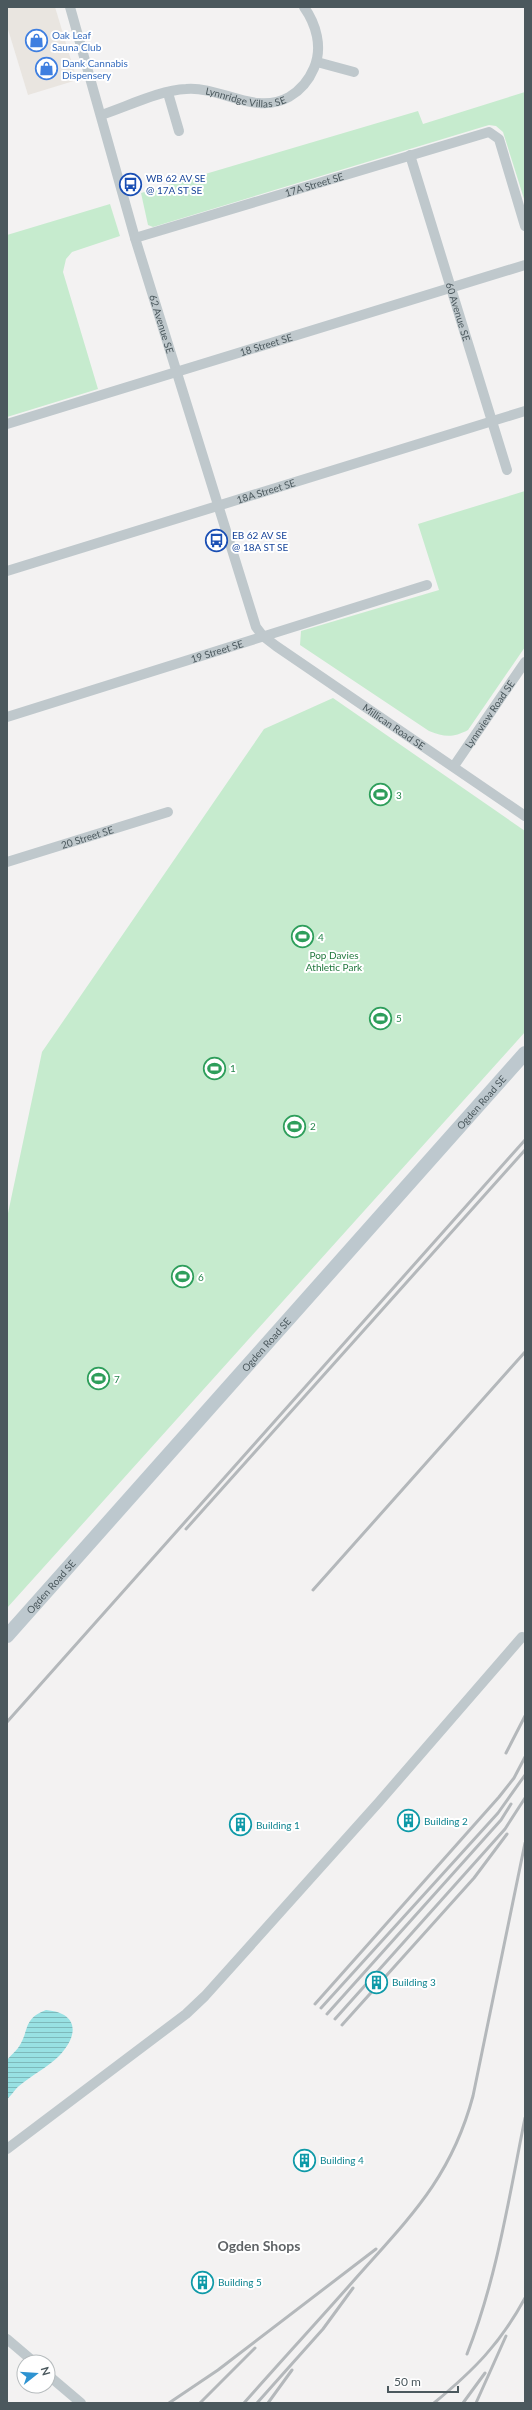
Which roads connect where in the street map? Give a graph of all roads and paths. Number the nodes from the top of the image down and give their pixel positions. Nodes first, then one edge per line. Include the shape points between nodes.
1 (70, 7) edge
2 (304, 7) edge
3 (317, 62) junction
4 (354, 72) dead end
5 (168, 93) junction
6 (101, 115) junction
7 (179, 130) dead end
8 (410, 155) junction
9 (525, 226) edge
10 (136, 238) junction
11 (525, 265) edge
12 (451, 288) junction
13 (177, 372) junction
14 (525, 411) edge
15 (492, 421) junction
16 (7, 424) edge
17 (506, 470) dead end
18 (218, 506) junction
19 (7, 571) edge
20 (427, 585) dead end
21 (263, 636) junction
22 (525, 662) edge
23 (7, 717) edge
24 (454, 766) junction
25 (168, 812) dead end
26 (525, 816) edge
27 (7, 862) edge
28 (525, 1053) edge
29 (7, 1636) edge
30 (522, 1637) dead end
31 (7, 2149) edge
32 (7, 2339) edge
33 (25, 2354) edge
34 (56, 2382) edge
35 (81, 2403) edge

1 - 6 street, 62 Avenue SE
2 - 3 street, Lynnridge Villas SE via 316,28
3 - 4 street
3 - 5 street, Lynnridge Villas SE via 310,78 297,92 272,104 254,103 201,88
5 - 6 street, Lynnridge Villas SE
5 - 7 street
6 - 10 street, 62 Avenue SE
8 - 9 street, 17A Street SE via 485,132 493,133 499,140
8 - 10 street, 17A Street SE
8 - 12 street, 60 Avenue SE
10 - 13 street, 62 Avenue SE
11 - 12 street, 18 Street SE
12 - 13 street, 18 Street SE
12 - 15 street, 60 Avenue SE
13 - 16 street, 18 Street SE
13 - 18 street, 62 Avenue SE
14 - 15 street, 18A Street SE
15 - 17 street, 60 Avenue SE
15 - 18 street, 18A Street SE
18 - 19 street, 18A Street SE
18 - 21 street, 62 Avenue SE via 251,614
20 - 21 street, 19 Street SE
21 - 23 street, 19 Street SE
21 - 24 street, Millican Road SE
22 - 24 street, Lynnview Road SE
24 - 26 street, Millican Road SE
25 - 27 street, 20 Street SE
28 - 29 street, Ogden Road SE
30 - 31 street via 206,1996 186,2014
32 - 33 street
34 - 35 street

